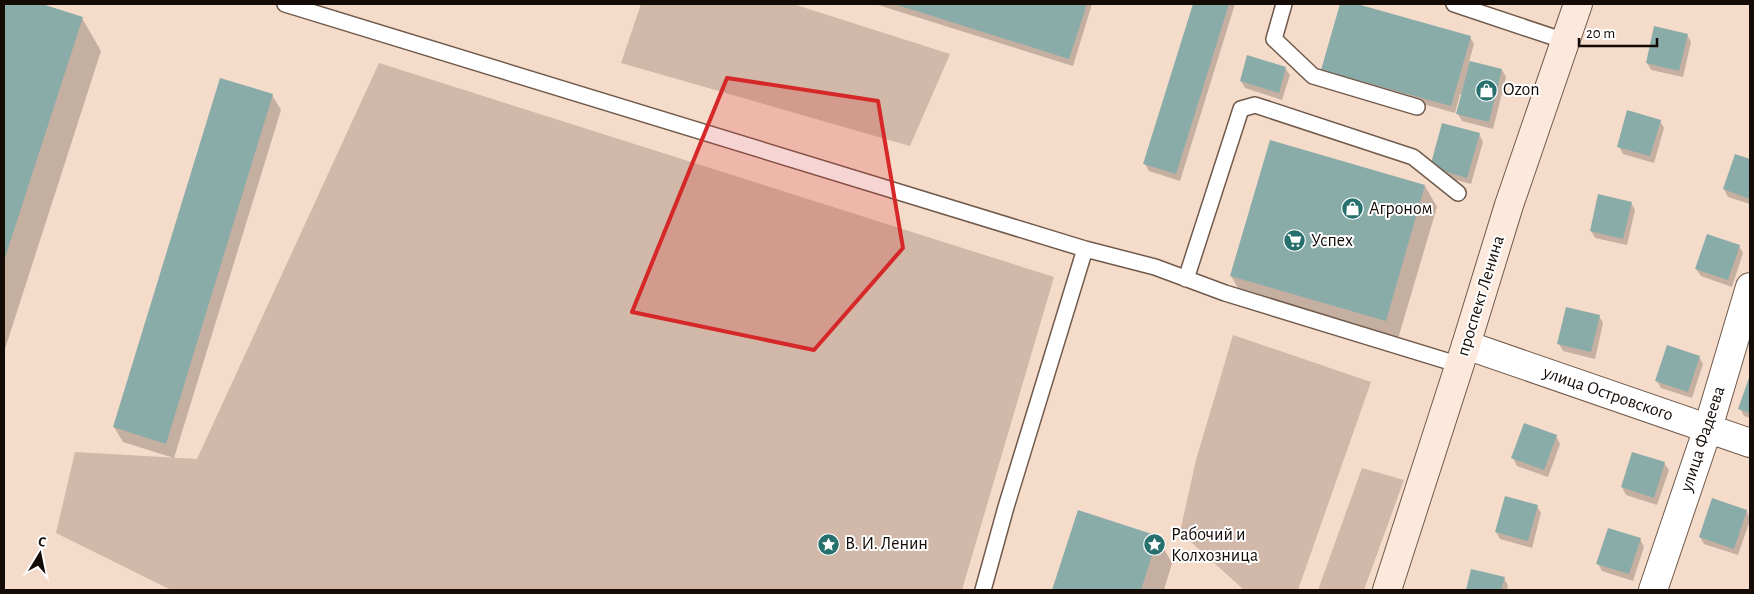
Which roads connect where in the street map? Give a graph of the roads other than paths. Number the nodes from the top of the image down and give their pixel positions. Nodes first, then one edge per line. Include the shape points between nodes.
1 (285, 4) edge
2 (1284, 4) edge
3 (1454, 4) edge
4 (1578, 4) edge
5 (1565, 41) junction
6 (1417, 107) dead end
7 (1458, 193) dead end
8 (1085, 250) junction
9 (1186, 279) junction
10 (1750, 287) edge
11 (1463, 355) junction
12 (1708, 428) junction
13 (1750, 443) edge
14 (984, 590) edge
15 (1387, 590) edge
16 (1653, 590) edge

1 - 8 lane
2 - 6 lane via 1274,39 1312,76
3 - 5 lane
4 - 5 street, проспект Ленина
5 - 11 street, проспект Ленина via 1508,205
7 - 9 lane via 1413,157 1255,105 1241,109
8 - 9 lane via 1155,267
8 - 14 lane via 1006,507
9 - 11 lane via 1225,293
10 - 12 street, улица Фадеева
11 - 12 street, улица Островского
11 - 15 street, проспект Ленина
12 - 13 street, улица Островского
12 - 16 street, улица Фадеева

